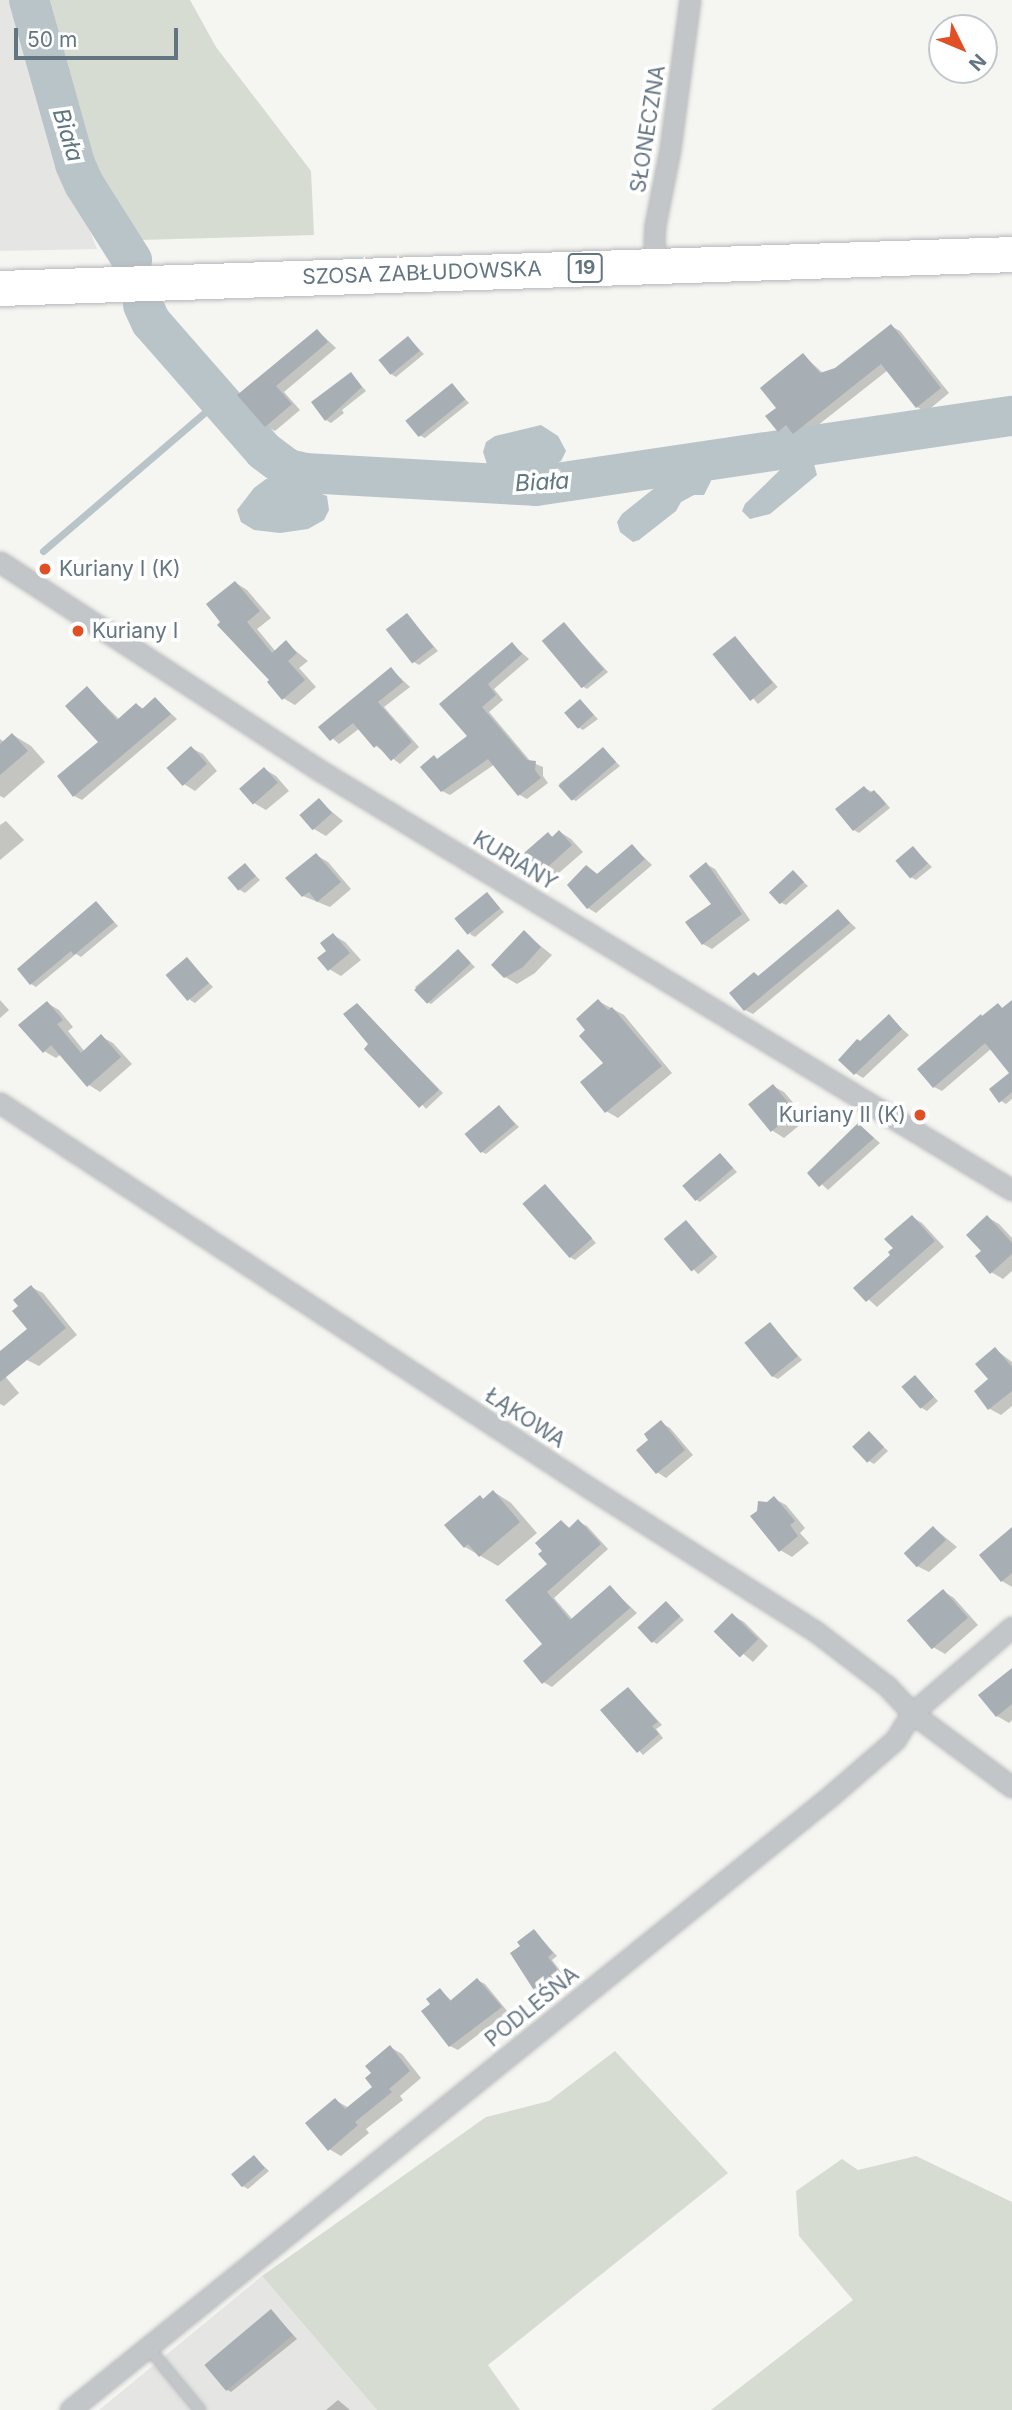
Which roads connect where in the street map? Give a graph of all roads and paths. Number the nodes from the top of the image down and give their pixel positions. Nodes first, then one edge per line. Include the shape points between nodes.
1 (690, 0) edge
2 (1012, 254) edge
3 (658, 265) junction
4 (0, 288) edge
5 (0, 562) edge
6 (0, 1103) edge
7 (1012, 1190) edge
8 (1012, 1628) edge
9 (912, 1713) junction
10 (1012, 1787) edge
11 (147, 2346) junction
12 (70, 2410) edge
13 (200, 2410) edge

1 - 3 street, SŁONECZNA via 655,225
2 - 3 highway, SZOSA ZABŁUDOWSKA / 19
3 - 4 highway, SZOSA ZABŁUDOWSKA / 19
5 - 7 street, KURIANY via 320,770
6 - 9 street, ŁĄKOWA via 815,1631 887,1686
8 - 9 street, PODLEŚNA
9 - 10 street, ŁĄKOWA
9 - 11 street, PODLEŚNA via 895,1740 828,1798
11 - 12 street, PODLEŚNA
11 - 13 lane

